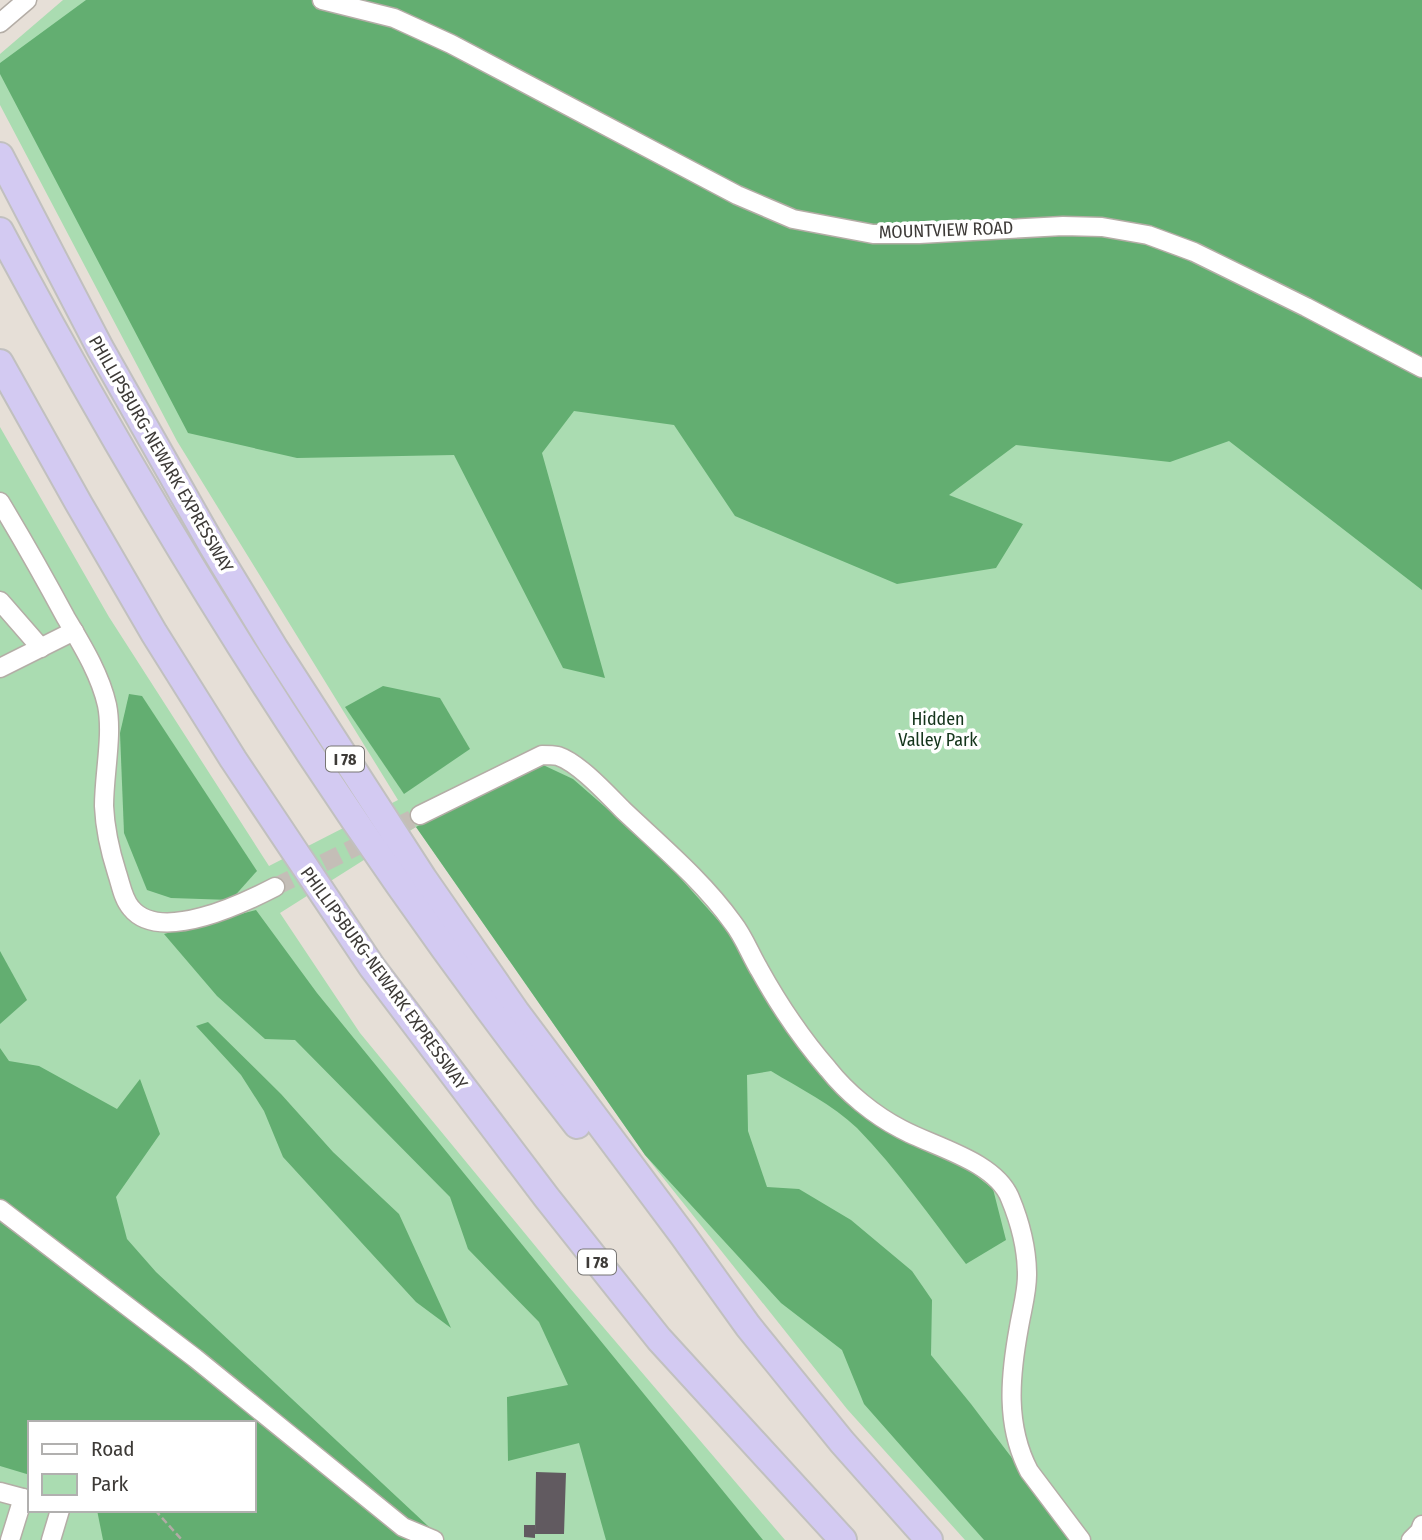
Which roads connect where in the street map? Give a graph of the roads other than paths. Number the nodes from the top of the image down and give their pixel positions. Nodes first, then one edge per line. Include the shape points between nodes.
1 (27, 0) edge
2 (323, 0) edge
3 (0, 23) edge
4 (0, 156) edge
5 (0, 231) edge
6 (0, 363) edge
7 (1422, 369) edge
8 (0, 502) edge
9 (0, 601) edge
10 (74, 631) junction
11 (41, 648) junction
12 (0, 668) edge
13 (420, 815) tunnel mouth
14 (275, 887) tunnel mouth
15 (0, 1209) edge
16 (748, 1326) junction
17 (0, 1492) edge
18 (26, 1499) edge
19 (59, 1512) edge
20 (1422, 1525) edge
21 (10, 1540) edge
22 (51, 1540) edge
23 (434, 1540) edge
24 (842, 1540) edge
25 (929, 1540) edge
26 (1081, 1540) edge
27 (1410, 1540) edge

1 - 3 street
2 - 7 street, MOUNTVIEW ROAD via 394,18 451,44 726,190 793,219 873,234 1063,226 1148,235 1194,252
4 - 16 highway, PHILLIPSBURG-NEWARK EXPRESSWAY / I 78 via 190,508 361,784 508,1001
5 - 16 highway, PHILLIPSBURG-NEWARK EXPRESSWAY / I 78 via 165,524 347,811 553,1094 669,1241
6 - 24 highway, PHILLIPSBURG-NEWARK EXPRESSWAY / I 78 via 174,665 372,967 659,1339
8 - 10 street
9 - 11 street
10 - 11 street
10 - 14 street via 107,705 106,827 131,908 145,918 179,921 221,912
11 - 12 street
13 - 26 street via 542,755 566,761 640,826 731,919 788,1018 844,1087 899,1128 965,1158 1001,1181 1026,1251 1026,1287 1010,1383 1012,1420 1029,1471
15 - 23 street via 195,1358 403,1527
16 - 25 highway, PHILLIPSBURG-NEWARK EXPRESSWAY / I 78 via 842,1443
17 - 18 street
18 - 21 street
19 - 22 street
20 - 27 street

